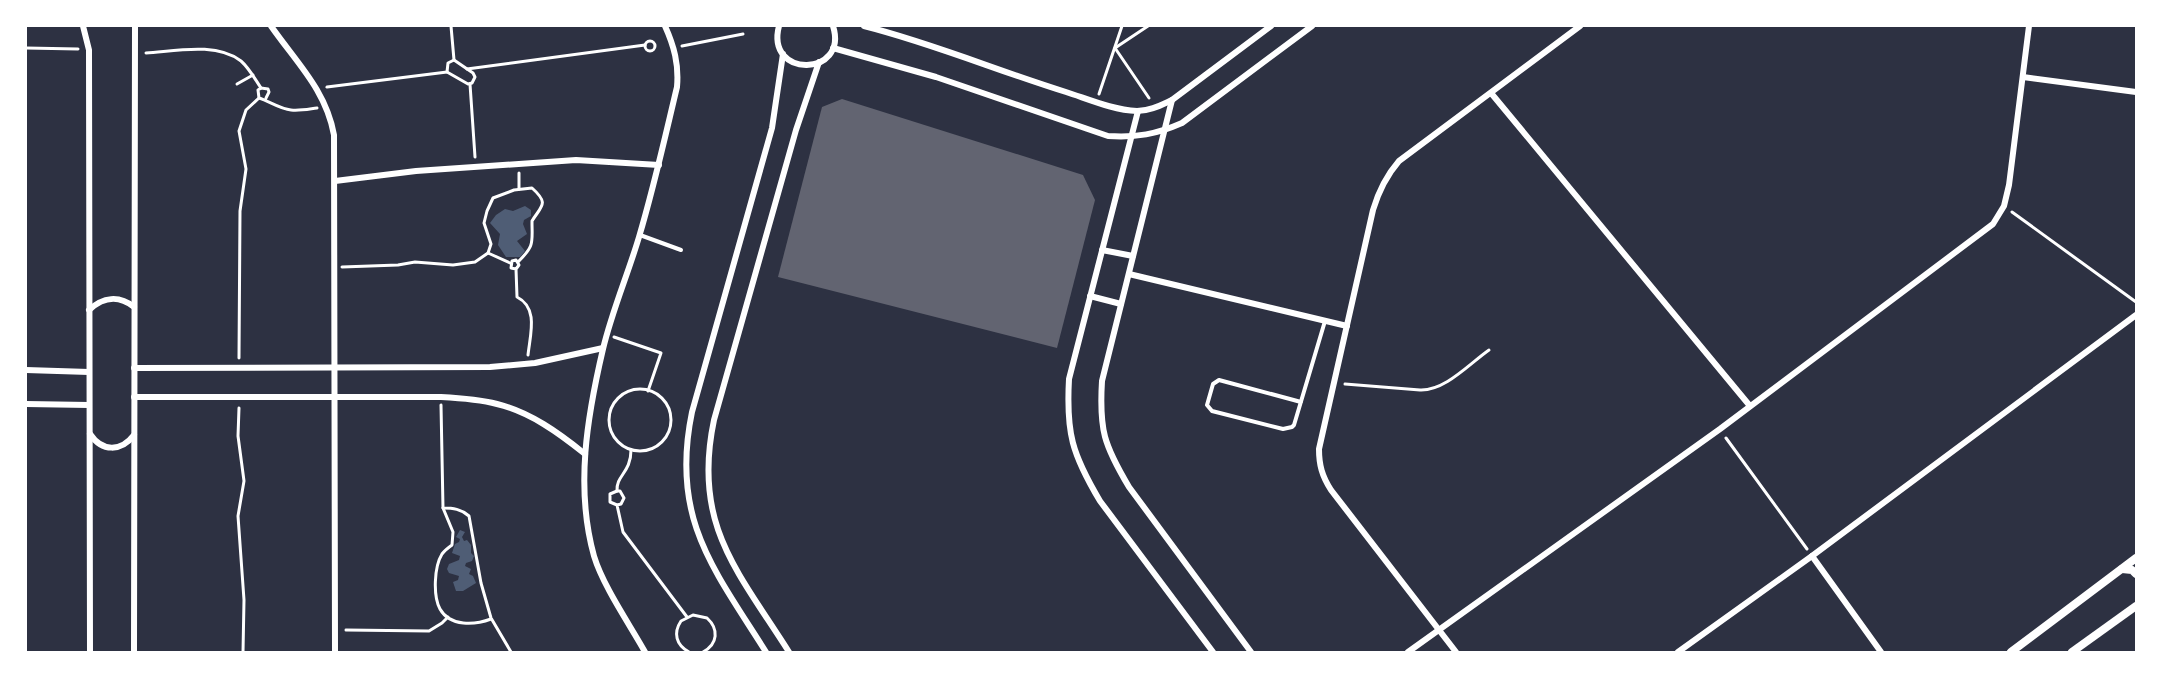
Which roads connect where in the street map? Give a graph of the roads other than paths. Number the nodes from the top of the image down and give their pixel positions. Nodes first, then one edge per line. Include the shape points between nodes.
1 (83, 26) edge
2 (135, 26) edge
3 (665, 26) edge
4 (779, 26) edge
5 (833, 26) edge
6 (864, 26) edge
7 (1271, 26) edge
8 (1312, 26) edge
9 (1580, 26) edge
10 (2029, 26) edge
11 (273, 27) edge
12 (833, 48) junction
13 (783, 54) junction
14 (819, 63) junction
15 (2023, 77) junction
16 (2136, 92) edge
17 (1491, 93) junction
18 (1172, 100) junction
19 (1138, 111) junction
20 (1164, 131) junction
21 (1131, 138) junction
22 (659, 165) junction
23 (334, 181) junction
24 (640, 236) junction
25 (681, 249) dead end
26 (1102, 250) junction
27 (1133, 256) junction
28 (1129, 274) junction
29 (1090, 296) junction
30 (1121, 304) junction
31 (135, 307) junction
32 (89, 310) junction
33 (2136, 315) edge
34 (1325, 321) junction
35 (1347, 326) junction
36 (603, 348) junction
37 (134, 368) junction
38 (335, 368) junction
39 (26, 370) edge
40 (89, 372) junction
41 (134, 397) junction
42 (335, 397) junction
43 (1301, 402) junction
44 (26, 404) edge
45 (89, 405) junction
46 (1750, 406) junction
47 (89, 434) junction
48 (134, 435) junction
49 (585, 454) junction
50 (1812, 556) junction
51 (2136, 558) edge
52 (2122, 569) junction
53 (2136, 574) edge
54 (2136, 606) edge
55 (1438, 631) junction
56 (90, 652) edge
57 (134, 652) edge
58 (335, 652) edge
59 (645, 652) edge
60 (766, 652) edge
61 (789, 652) edge
62 (1213, 652) edge
63 (1251, 652) edge
64 (1408, 652) edge
65 (1456, 652) edge
66 (1678, 652) edge
67 (1881, 652) edge
68 (2011, 652) edge
69 (2072, 652) edge

1 - 32 street via 89,50
2 - 31 street
3 - 22 street via 674,47 678,74
4 - 13 street via 777,40
5 - 12 street
6 - 19 street
7 - 18 street
8 - 20 street via 1182,123
9 - 17 street
10 - 15 street
11 - 23 street via 328,108 334,135
12 - 14 street
12 - 21 street via 936,77 1108,136
13 - 14 street via 804,66
13 - 60 street via 772,128 692,412 685,459 690,508 702,546
14 - 61 street via 798,122 714,420 707,468 711,508 720,539
15 - 16 street
15 - 46 street via 2009,185 2004,206 1993,224
17 - 35 street via 1399,160 1387,175 1378,191
17 - 46 street
18 - 19 street
18 - 20 street
19 - 21 street
20 - 21 street
20 - 27 street
21 - 26 street
22 - 23 street via 576,160
22 - 24 street
23 - 38 street
24 - 25 lane
24 - 36 street
26 - 27 street
26 - 29 street
27 - 28 street
28 - 30 street
28 - 34 street
29 - 30 street
29 - 62 street via 1069,379 1067,411 1072,443 1100,501
30 - 63 street via 1102,381 1104,438 1129,487
31 - 32 street via 111,298
31 - 37 street
32 - 40 street
33 - 50 street
34 - 35 street
34 - 43 lane
35 - 55 street via 1319,449 1323,477
36 - 38 street via 526,364 490,367
36 - 49 street
37 - 38 street
37 - 41 street
38 - 42 street
39 - 40 street
40 - 45 street
41 - 42 street
41 - 48 street
42 - 49 street via 441,397 499,404 522,413
42 - 58 street
43 - 43 lane via 1294,425 1287,429 1212,411 1207,405 1213,384 1219,380
44 - 45 street
45 - 47 street
46 - 55 street
47 - 48 street via 94,441 111,448 128,443
47 - 56 street
48 - 57 street
49 - 59 street via 586,520 595,558
50 - 66 street
50 - 67 street
51 - 52 street
52 - 53 street
52 - 68 street
54 - 69 street
55 - 64 street
55 - 65 street

